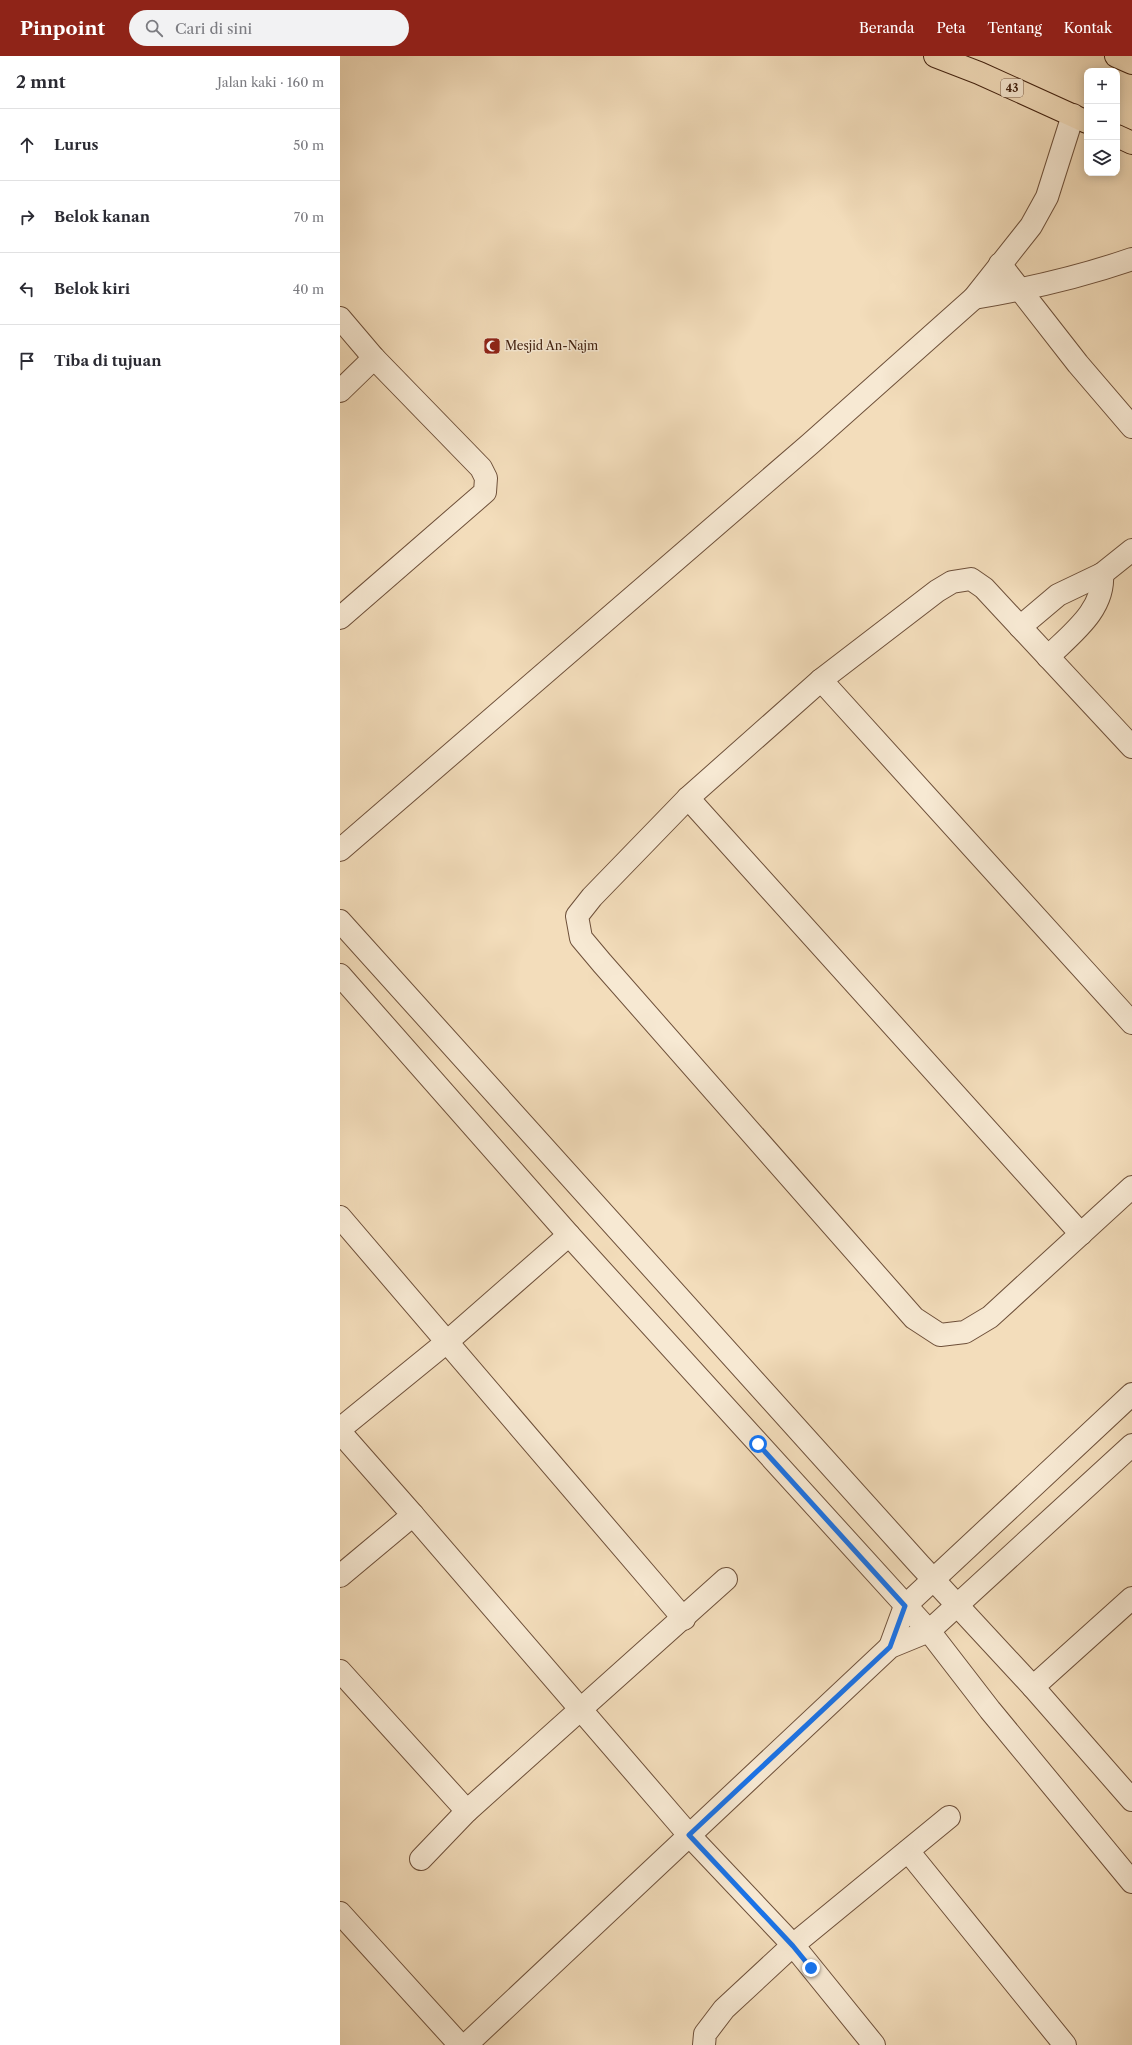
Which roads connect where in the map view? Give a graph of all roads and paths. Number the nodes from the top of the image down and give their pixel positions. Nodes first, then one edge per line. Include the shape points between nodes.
1 (935, 56) edge
2 (1116, 56) edge
3 (1132, 63) edge
4 (1080, 119) edge
5 (1120, 137) edge
6 (1132, 143) edge
7 (1132, 259) edge
8 (1000, 264) junction
9 (1020, 290) junction
10 (974, 298) junction
11 (340, 318) edge
12 (374, 358) junction
13 (340, 391) edge
14 (1132, 427) edge
15 (1132, 550) edge
16 (1102, 574) junction
17 (340, 618) edge
18 (1020, 627) junction
19 (1048, 657) junction
20 (821, 680) junction
21 (1132, 747) edge
22 (688, 798) junction
23 (340, 850) edge
24 (340, 921) edge
25 (340, 975) edge
26 (1132, 1023) edge
27 (1132, 1187) edge
28 (340, 1217) edge
29 (569, 1234) junction
30 (1081, 1234) junction
31 (448, 1341) junction
32 (1132, 1394) edge
33 (340, 1430) edge
34 (1132, 1445) edge
35 (413, 1515) junction
36 (340, 1576) edge
37 (934, 1578) junction
38 (726, 1579) dead end
39 (1132, 1598) edge
40 (905, 1606) junction
41 (958, 1606) junction
42 (684, 1619) junction
43 (929, 1631) junction
44 (890, 1647) junction
45 (340, 1671) edge
46 (1033, 1687) junction
47 (581, 1708) junction
48 (1132, 1800) edge
49 (467, 1811) junction
50 (949, 1817) dead end
51 (689, 1835) junction
52 (908, 1852) junction
53 (421, 1860) dead end
54 (1132, 1882) edge
55 (340, 1913) edge
56 (793, 1946) junction
57 (460, 2045) edge
58 (466, 2045) edge
59 (704, 2045) edge
60 (874, 2045) edge
61 (1065, 2045) edge

1 - 4 highway, 43
2 - 3 highway
4 - 8 street via 1047,197 1031,226
5 - 6 highway
7 - 9 street
8 - 9 street
8 - 10 street
9 - 10 street
9 - 14 street
10 - 23 street via 810,444
11 - 12 street
12 - 13 street
12 - 17 street via 481,468 486,478 485,492
15 - 16 street
16 - 18 street via 1058,595
16 - 19 street via 1103,584 1090,614
18 - 19 street
18 - 20 street via 984,588 971,579 952,582
19 - 21 street
20 - 22 street
20 - 26 street
22 - 30 street
22 - 30 street via 592,897 577,916 581,938 914,1318 940,1335 965,1332 990,1317
24 - 37 street
25 - 29 street
27 - 30 street
28 - 31 street
29 - 31 street
29 - 40 street
31 - 33 street
31 - 42 street
32 - 37 street
33 - 35 street
34 - 41 street
35 - 36 street
35 - 47 street
37 - 40 street
37 - 41 street
38 - 42 street
39 - 46 street
40 - 43 street
40 - 44 street
41 - 43 street
41 - 46 street
42 - 47 street
43 - 44 street
43 - 54 street via 990,1710
44 - 51 street
45 - 49 street
46 - 48 street
47 - 49 street
47 - 51 street
49 - 53 street
50 - 52 street
51 - 56 street
51 - 58 street
52 - 56 street
52 - 61 street
55 - 57 street
56 - 59 street via 724,2010 705,2034
56 - 60 street

